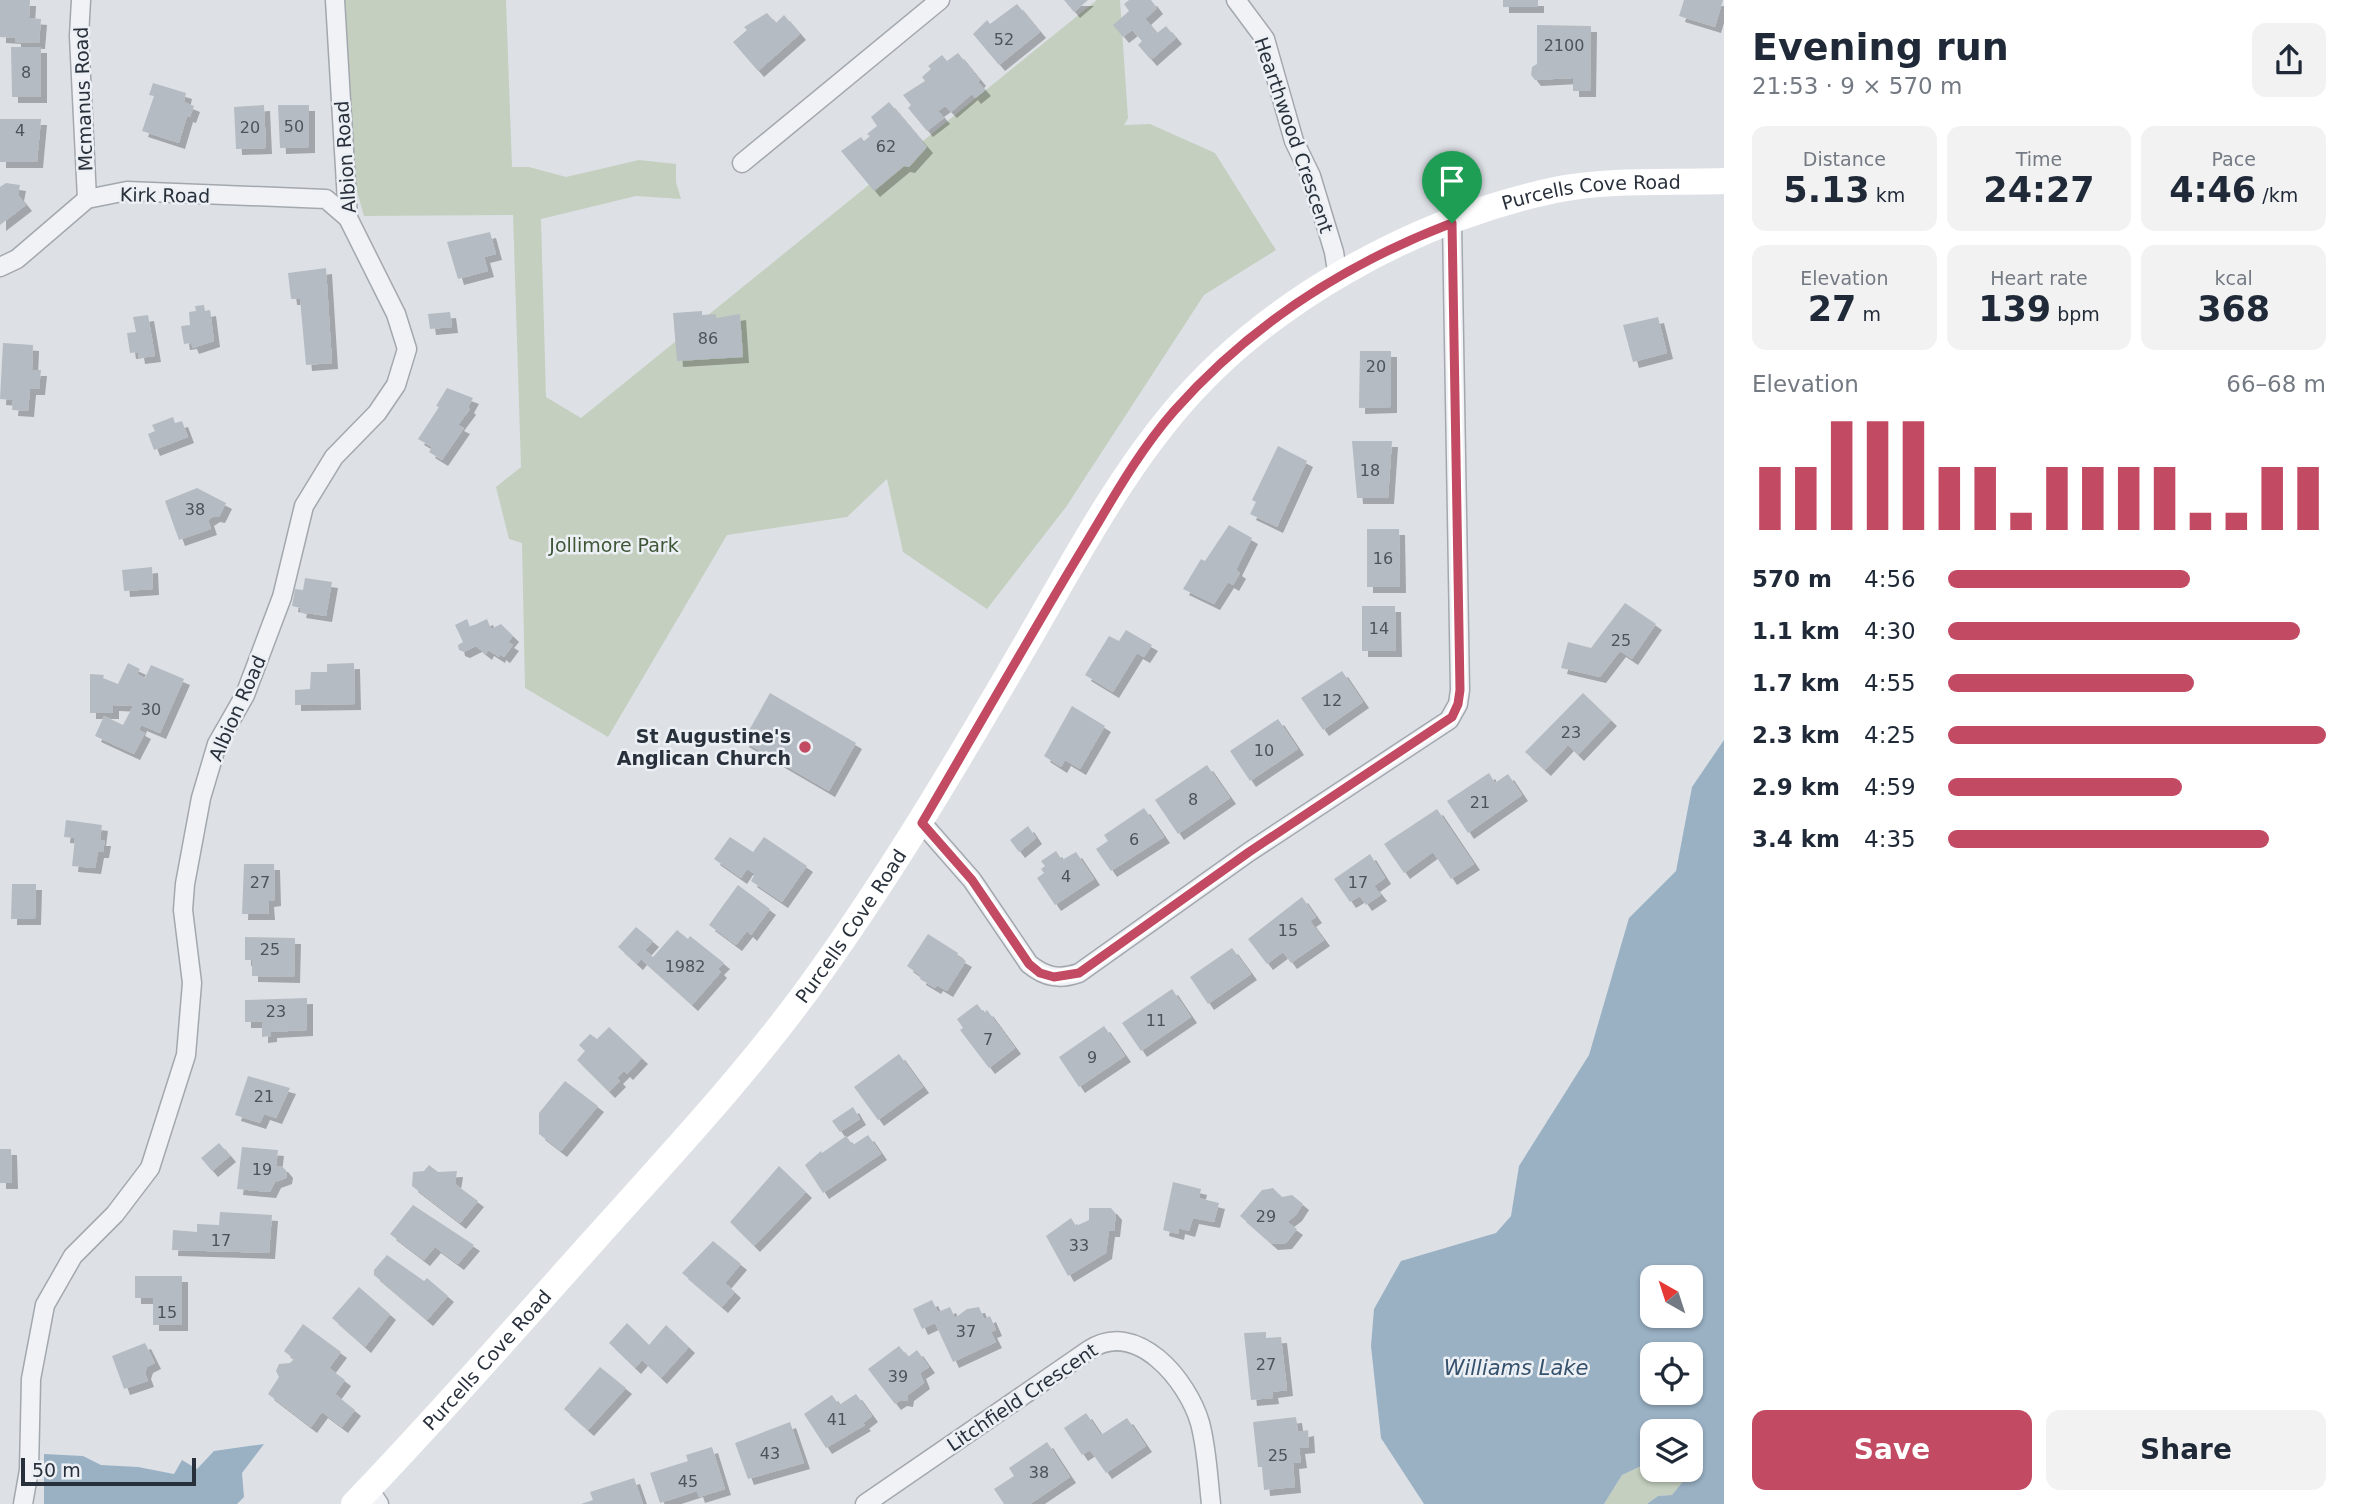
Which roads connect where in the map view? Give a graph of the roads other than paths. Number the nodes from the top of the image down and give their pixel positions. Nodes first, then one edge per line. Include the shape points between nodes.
1 (81, 0) edge
2 (335, 0) edge
3 (940, 0) edge
4 (1236, 0) edge
5 (742, 163) dead end
6 (1724, 181) edge
7 (87, 199) junction
8 (348, 218) junction
9 (1452, 223) junction
10 (0, 267) edge
11 (1338, 277) junction
12 (922, 823) junction
13 (367, 1499) edge
14 (23, 1504) edge
15 (865, 1504) edge
16 (1211, 1504) edge

1 - 7 street, Mcmanus Road
2 - 8 street, Albion Road
3 - 5 street
4 - 11 street, Hearthwood Crescent via 1265,39 1294,142 1311,176
6 - 9 main road, Purcells Cove Road via 1555,190
7 - 8 street, Kirk Road via 127,191 326,199
7 - 10 street, Kirk Road via 17,259
8 - 14 street, Albion Road via 396,314 407,349 396,385 377,413 334,457 304,506 272,623 245,695 217,744 201,798 185,884 183,910 192,983 186,1055 150,1168 73,1256 45,1305 31,1379 29,1470
9 - 11 main road, Purcells Cove Road via 1368,258
9 - 12 street via 1460,690 1449,720 1069,976 1040,973 1029,964 972,880
11 - 12 main road, Purcells Cove Road via 1290,306 1232,352 1173,412 1101,518
12 - 13 main road, Purcells Cove Road via 780,1029
15 - 16 street, Litchfield Crescent via 1096,1345 1113,1341 1150,1353 1186,1391 1203,1434

